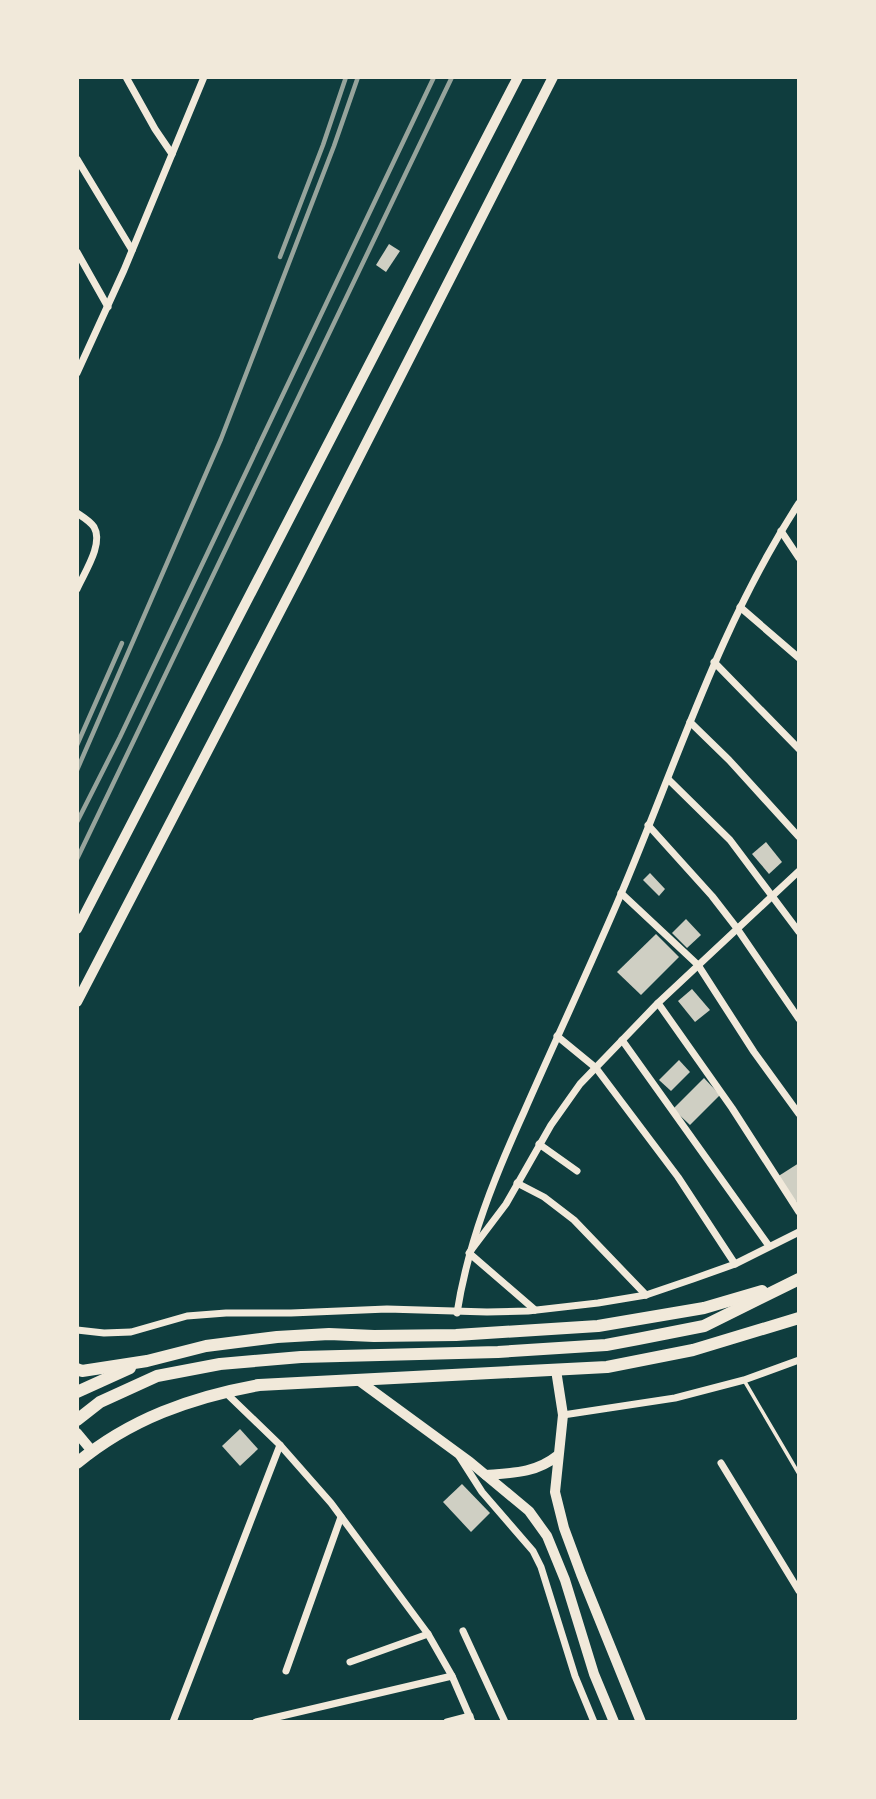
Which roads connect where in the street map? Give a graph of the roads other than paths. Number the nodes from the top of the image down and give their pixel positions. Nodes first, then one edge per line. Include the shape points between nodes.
1 (126, 77) edge
2 (204, 77) edge
3 (518, 77) edge
4 (553, 77) edge
5 (172, 154) junction
6 (77, 159) edge
7 (132, 250) junction
8 (77, 252) edge
9 (108, 306) junction
10 (77, 373) edge
11 (799, 503) edge
12 (77, 513) edge
13 (781, 531) junction
14 (799, 558) edge
15 (77, 589) edge
16 (740, 607) junction
17 (799, 658) edge
18 (714, 663) junction
19 (690, 722) junction
20 (799, 749) edge
21 (669, 780) junction
22 (648, 825) junction
23 (799, 837) edge
24 (799, 871) edge
25 (621, 893) junction
26 (771, 896) junction
27 (736, 927) junction
28 (77, 929) edge
29 (799, 932) edge
30 (698, 965) junction
31 (77, 1002) edge
32 (658, 1003) junction
33 (799, 1019) edge
34 (556, 1037) junction
35 (622, 1040) junction
36 (596, 1068) junction
37 (799, 1114) edge
38 (539, 1144) junction
39 (577, 1171) dead end
40 (517, 1183) junction
41 (799, 1212) edge
42 (799, 1232) edge
43 (769, 1246) junction
44 (469, 1253) junction
45 (736, 1264) junction
46 (798, 1280) edge
47 (646, 1295) junction
48 (535, 1310) junction
49 (457, 1312) junction
50 (799, 1312) edge
51 (799, 1318) edge
52 (780, 1323) junction
53 (77, 1330) edge
54 (799, 1360) edge
55 (146, 1361) junction
56 (77, 1369) edge
57 (556, 1370) junction
58 (358, 1380) junction
59 (744, 1380) junction
60 (225, 1391) junction
61 (77, 1392) edge
62 (563, 1415) junction
63 (77, 1420) edge
64 (77, 1433) edge
65 (280, 1446) junction
66 (92, 1451) junction
67 (457, 1452) junction
68 (557, 1456) junction
69 (77, 1463) edge
70 (720, 1463) dead end
71 (799, 1474) edge
72 (486, 1475) junction
73 (341, 1517) junction
74 (581, 1574) junction
75 (565, 1580) junction
76 (799, 1591) edge
77 (463, 1630) dead end
78 (428, 1634) junction
79 (350, 1662) dead end
80 (286, 1671) dead end
81 (452, 1676) junction
82 (285, 1718) edge
83 (471, 1719) edge
84 (173, 1722) edge
85 (256, 1722) edge
86 (447, 1722) edge
87 (505, 1722) edge
88 (594, 1722) edge
89 (614, 1722) edge
90 (641, 1722) edge

1 - 5 street
2 - 5 street
3 - 28 street
4 - 31 street
5 - 7 street
6 - 7 street
7 - 9 street
8 - 9 street
9 - 10 street
11 - 13 street
12 - 15 street via 97,534
13 - 14 street
13 - 16 street
16 - 17 street
16 - 18 street
18 - 19 street
18 - 20 street
19 - 21 street
19 - 23 street
21 - 22 street
21 - 26 street via 730,840
22 - 25 street
22 - 27 street
24 - 26 street
25 - 30 street
25 - 34 street
26 - 27 street
26 - 29 street
27 - 30 street
27 - 33 street
30 - 32 street
30 - 37 street
32 - 35 street
32 - 41 street
34 - 36 street
34 - 44 street via 501,1163
35 - 36 street
35 - 43 street
36 - 38 street via 568,1099
36 - 45 street
38 - 39 street
38 - 40 street
40 - 44 street
40 - 47 street via 566,1213
42 - 43 street
43 - 45 street
44 - 48 street
44 - 49 street
45 - 47 street
46 - 55 highway via 704,1308 598,1326 456,1335 277,1336
46 - 63 highway via 704,1326 606,1345 289,1358 157,1376 100,1402
47 - 48 street
48 - 49 street
49 - 53 street via 226,1313 187,1317 131,1332
50 - 52 highway
51 - 52 highway
52 - 57 highway via 693,1350 607,1367
54 - 59 street
55 - 56 highway
55 - 61 highway
57 - 58 highway
57 - 62 street
58 - 60 highway
58 - 67 street
59 - 62 street via 676,1398
59 - 71 lane
60 - 65 street
60 - 66 highway via 141,1420
62 - 68 street
64 - 66 street
65 - 73 street
65 - 84 street
66 - 69 highway
67 - 72 street
67 - 88 street via 482,1492 533,1551
68 - 72 street via 544,1466
68 - 74 street via 555,1492
70 - 76 street
72 - 75 street via 529,1511 547,1536
73 - 78 street
73 - 80 street
74 - 75 street
74 - 90 street
75 - 89 street
77 - 87 street
78 - 79 street
78 - 81 street
81 - 82 street
81 - 83 street
82 - 85 street
83 - 86 street

